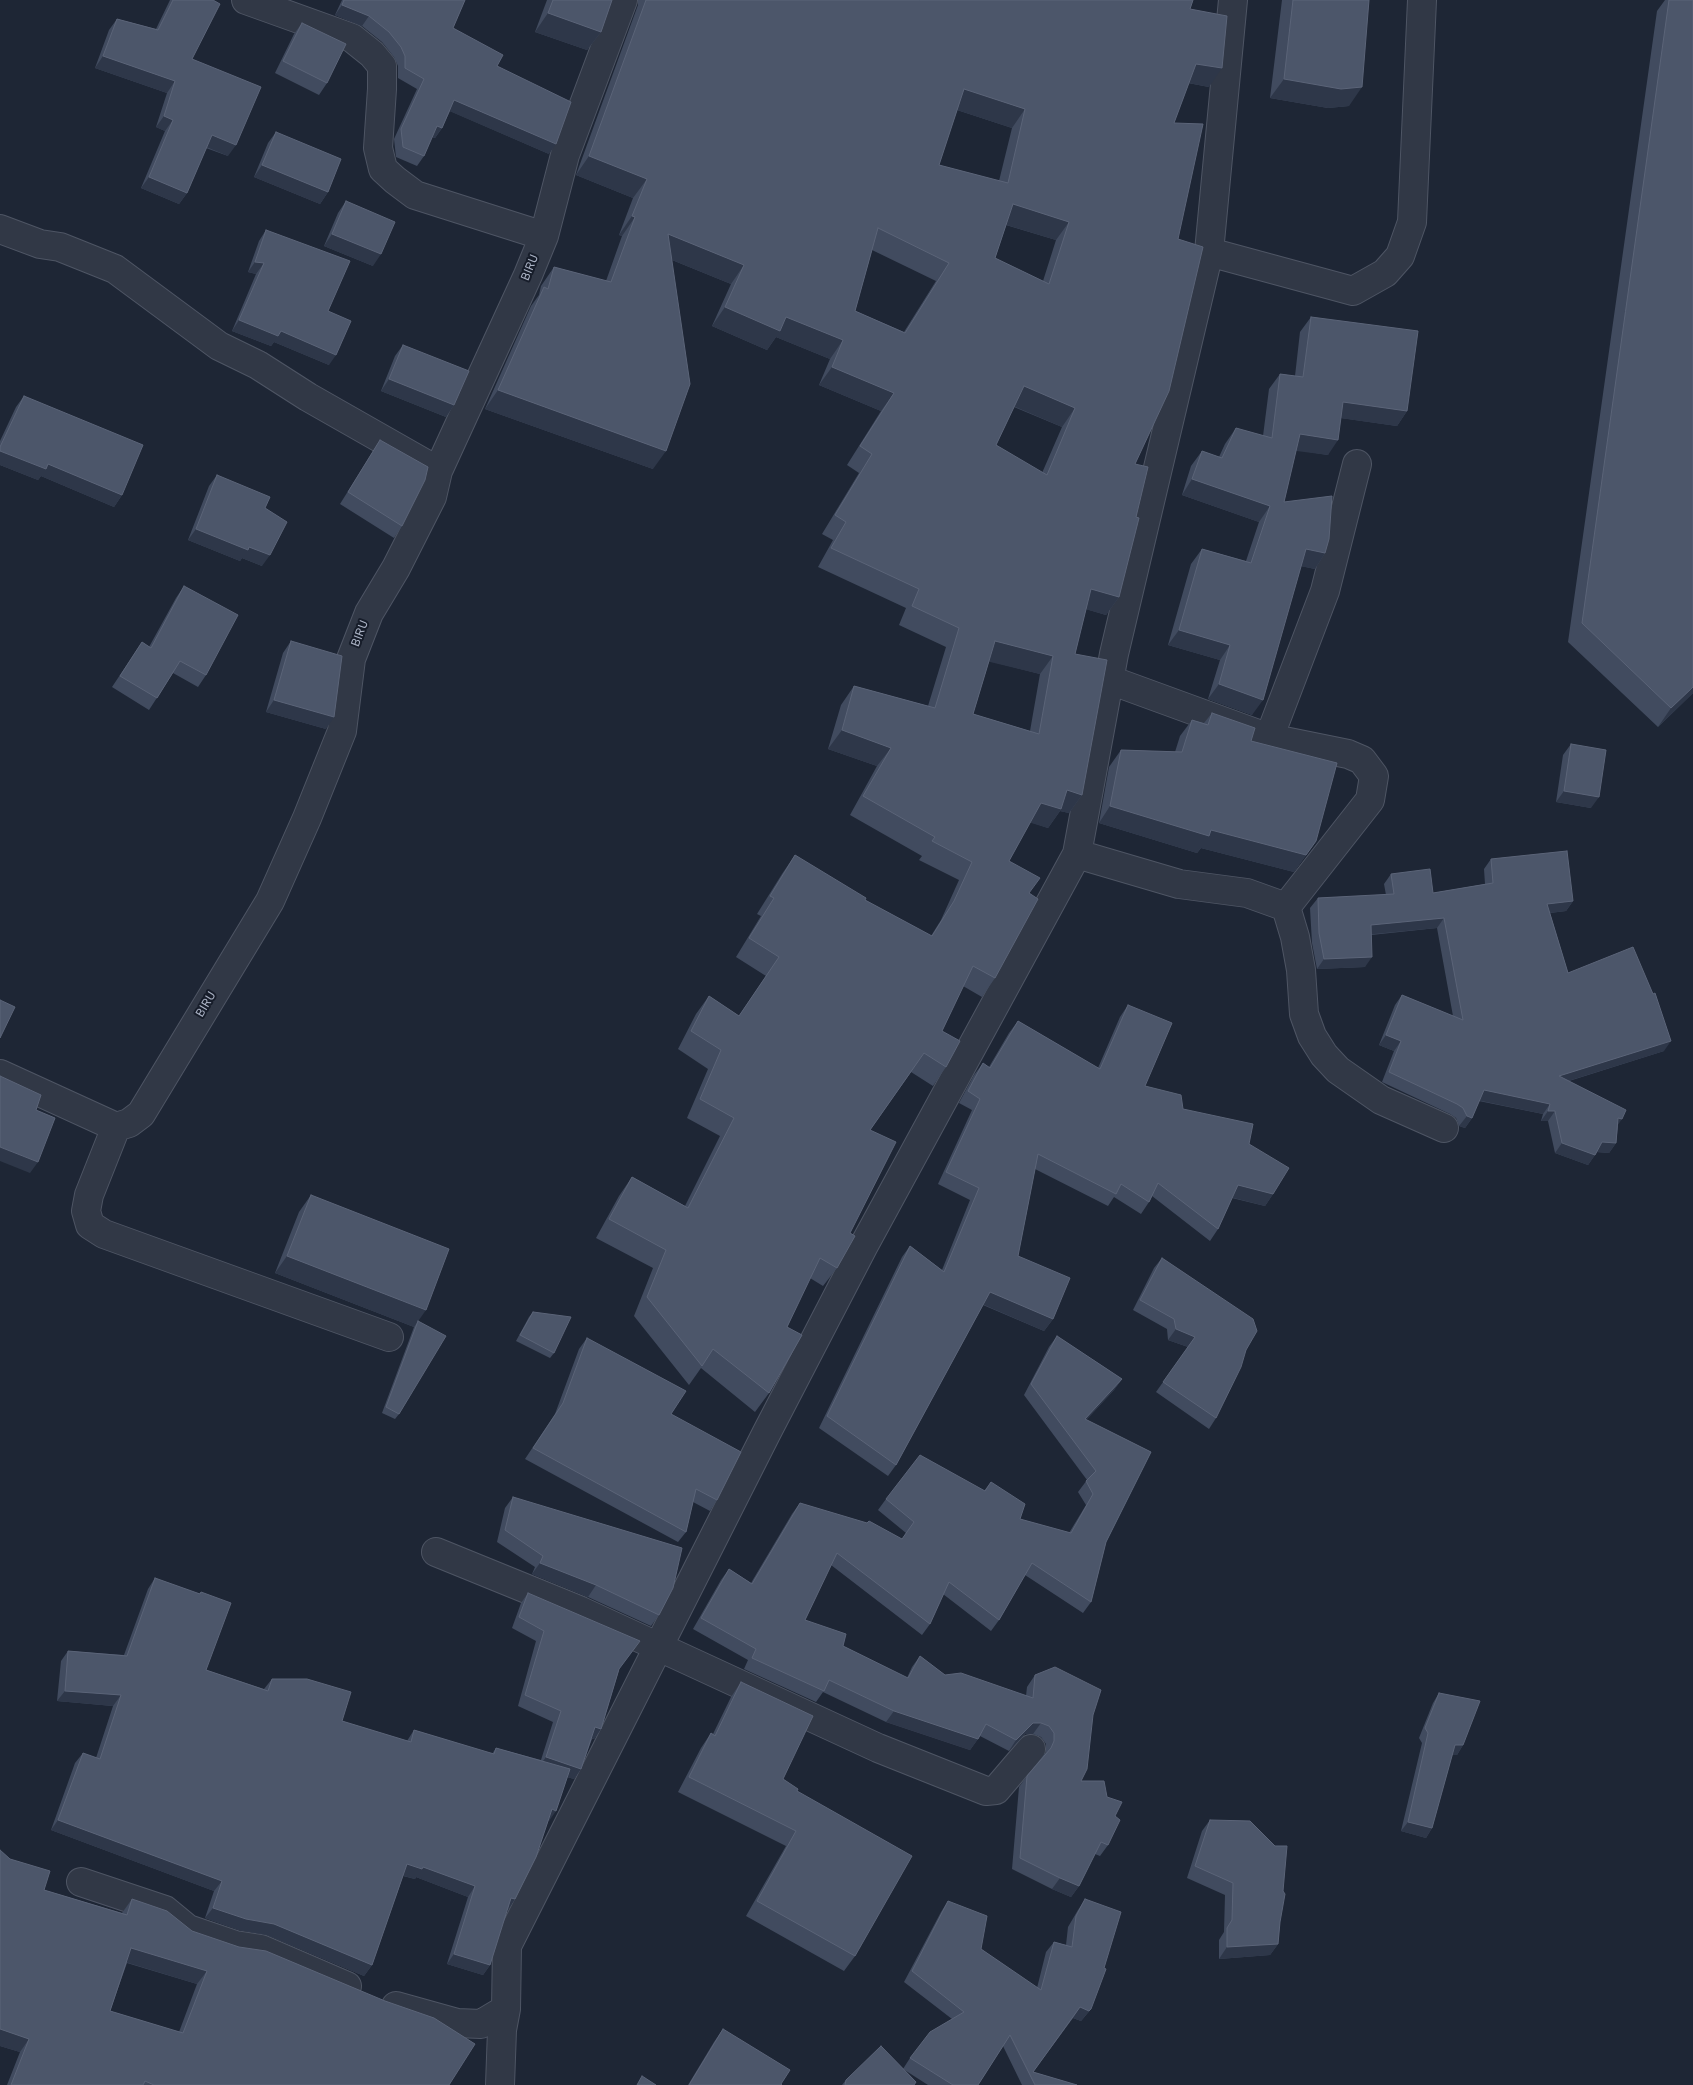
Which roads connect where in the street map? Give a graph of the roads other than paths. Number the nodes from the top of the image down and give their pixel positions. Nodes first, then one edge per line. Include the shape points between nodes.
1 (246, 0) edge
2 (623, 0) edge
3 (1233, 0) edge
4 (1422, 0) edge
5 (0, 229) edge
6 (544, 236) junction
7 (1208, 252) junction
8 (1357, 464) dead end
9 (438, 471) junction
10 (1110, 680) junction
11 (1269, 738) junction
12 (1077, 854) junction
13 (1286, 907) junction
14 (0, 1074) edge
15 (116, 1127) junction
16 (1444, 1128) dead end
17 (389, 1337) dead end
18 (436, 1552) dead end
19 (658, 1646) junction
20 (1031, 1749) dead end
21 (81, 1882) dead end
22 (506, 2009) junction
23 (500, 2085) edge

1 - 6 street via 352,38 382,66 378,148 383,169 395,180 415,195
2 - 6 street, BIRU via 565,154
3 - 7 street
4 - 7 street via 1412,222 1400,256 1385,273 1353,291
5 - 9 street via 40,244 60,247 115,269 219,346 258,365
6 - 9 street, BIRU via 494,354
7 - 10 street
8 - 11 street via 1326,591
9 - 15 street, BIRU via 432,497 369,613 351,659 342,731 270,901 141,1114
10 - 11 street
10 - 12 street
11 - 13 street via 1348,754 1362,760 1374,776 1370,800
12 - 13 street via 1179,884 1247,893
12 - 19 street via 863,1247
13 - 16 street via 1301,970 1304,1014 1324,1055 1338,1070 1381,1100
14 - 15 street
15 - 17 street via 89,1195 86,1211 90,1225 104,1234
18 - 19 street
19 - 20 street via 869,1744 986,1791 996,1790
19 - 22 street via 507,1946
21 - 22 street via 165,1910 188,1929 235,1945 262,1949 417,2013 457,2023 481,2024
22 - 23 street

